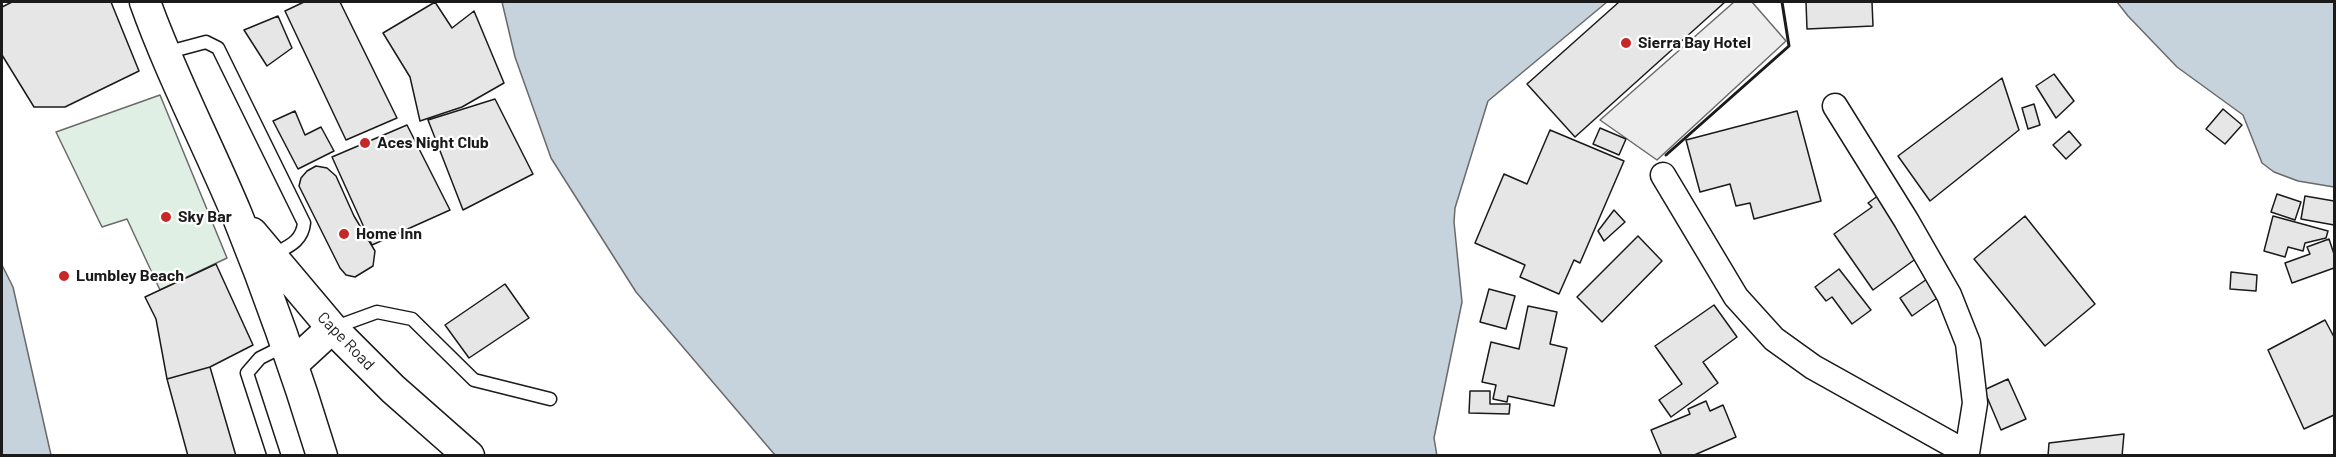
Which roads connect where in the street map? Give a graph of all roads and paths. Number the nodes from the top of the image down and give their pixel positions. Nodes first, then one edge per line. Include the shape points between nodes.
1 (145, 2) edge
2 (165, 53) junction
3 (1835, 106) dead end
4 (1663, 175) dead end
5 (236, 214) junction
6 (271, 256) junction
7 (332, 328) junction
8 (290, 353) junction
9 (550, 399) dead end
10 (1967, 454) edge
11 (274, 456) edge
12 (321, 456) edge
13 (469, 456) edge

1 - 2 street, Cape Road
2 - 5 street, Cape Road
2 - 6 lane via 206,42 219,48 304,223 296,243
3 - 10 street via 1949,295 1968,343 1975,403
4 - 10 street via 1736,297 1774,339 1813,367
5 - 6 street, Cape Road
5 - 8 street, Cape Road
6 - 7 street, Cape Road
7 - 8 street
7 - 9 lane via 377,312 412,319 474,380
7 - 13 street, Cape Road
8 - 11 lane via 260,358 247,373
8 - 12 street, Cape Road

